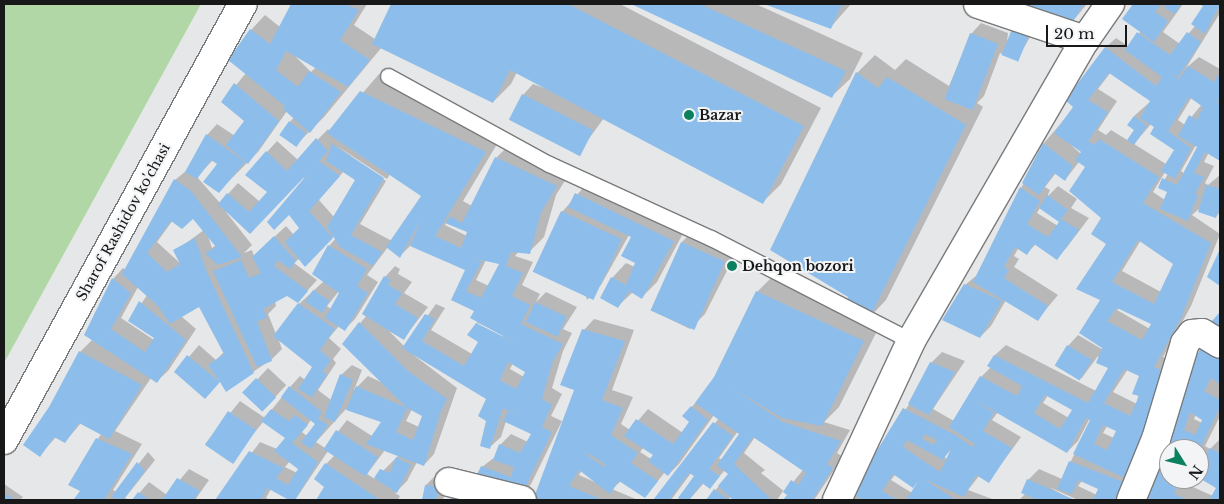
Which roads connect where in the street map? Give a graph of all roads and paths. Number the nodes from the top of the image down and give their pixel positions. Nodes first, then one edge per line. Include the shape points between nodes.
1 (243, 4) edge
2 (978, 4) edge
3 (1110, 4) edge
4 (1085, 40) junction
5 (388, 76) dead end
6 (911, 341) junction
7 (1220, 344) edge
8 (4, 440) edge
9 (449, 482) dead end
10 (522, 500) edge
11 (837, 500) edge
12 (1131, 500) edge

1 - 8 street, Sharof Rashidov ko'chasi
2 - 4 street
3 - 4 street
4 - 6 street
5 - 6 lane via 548,164 711,238
6 - 11 street
7 - 12 street via 1202,333 1192,334 1186,343 1156,439
9 - 10 street

